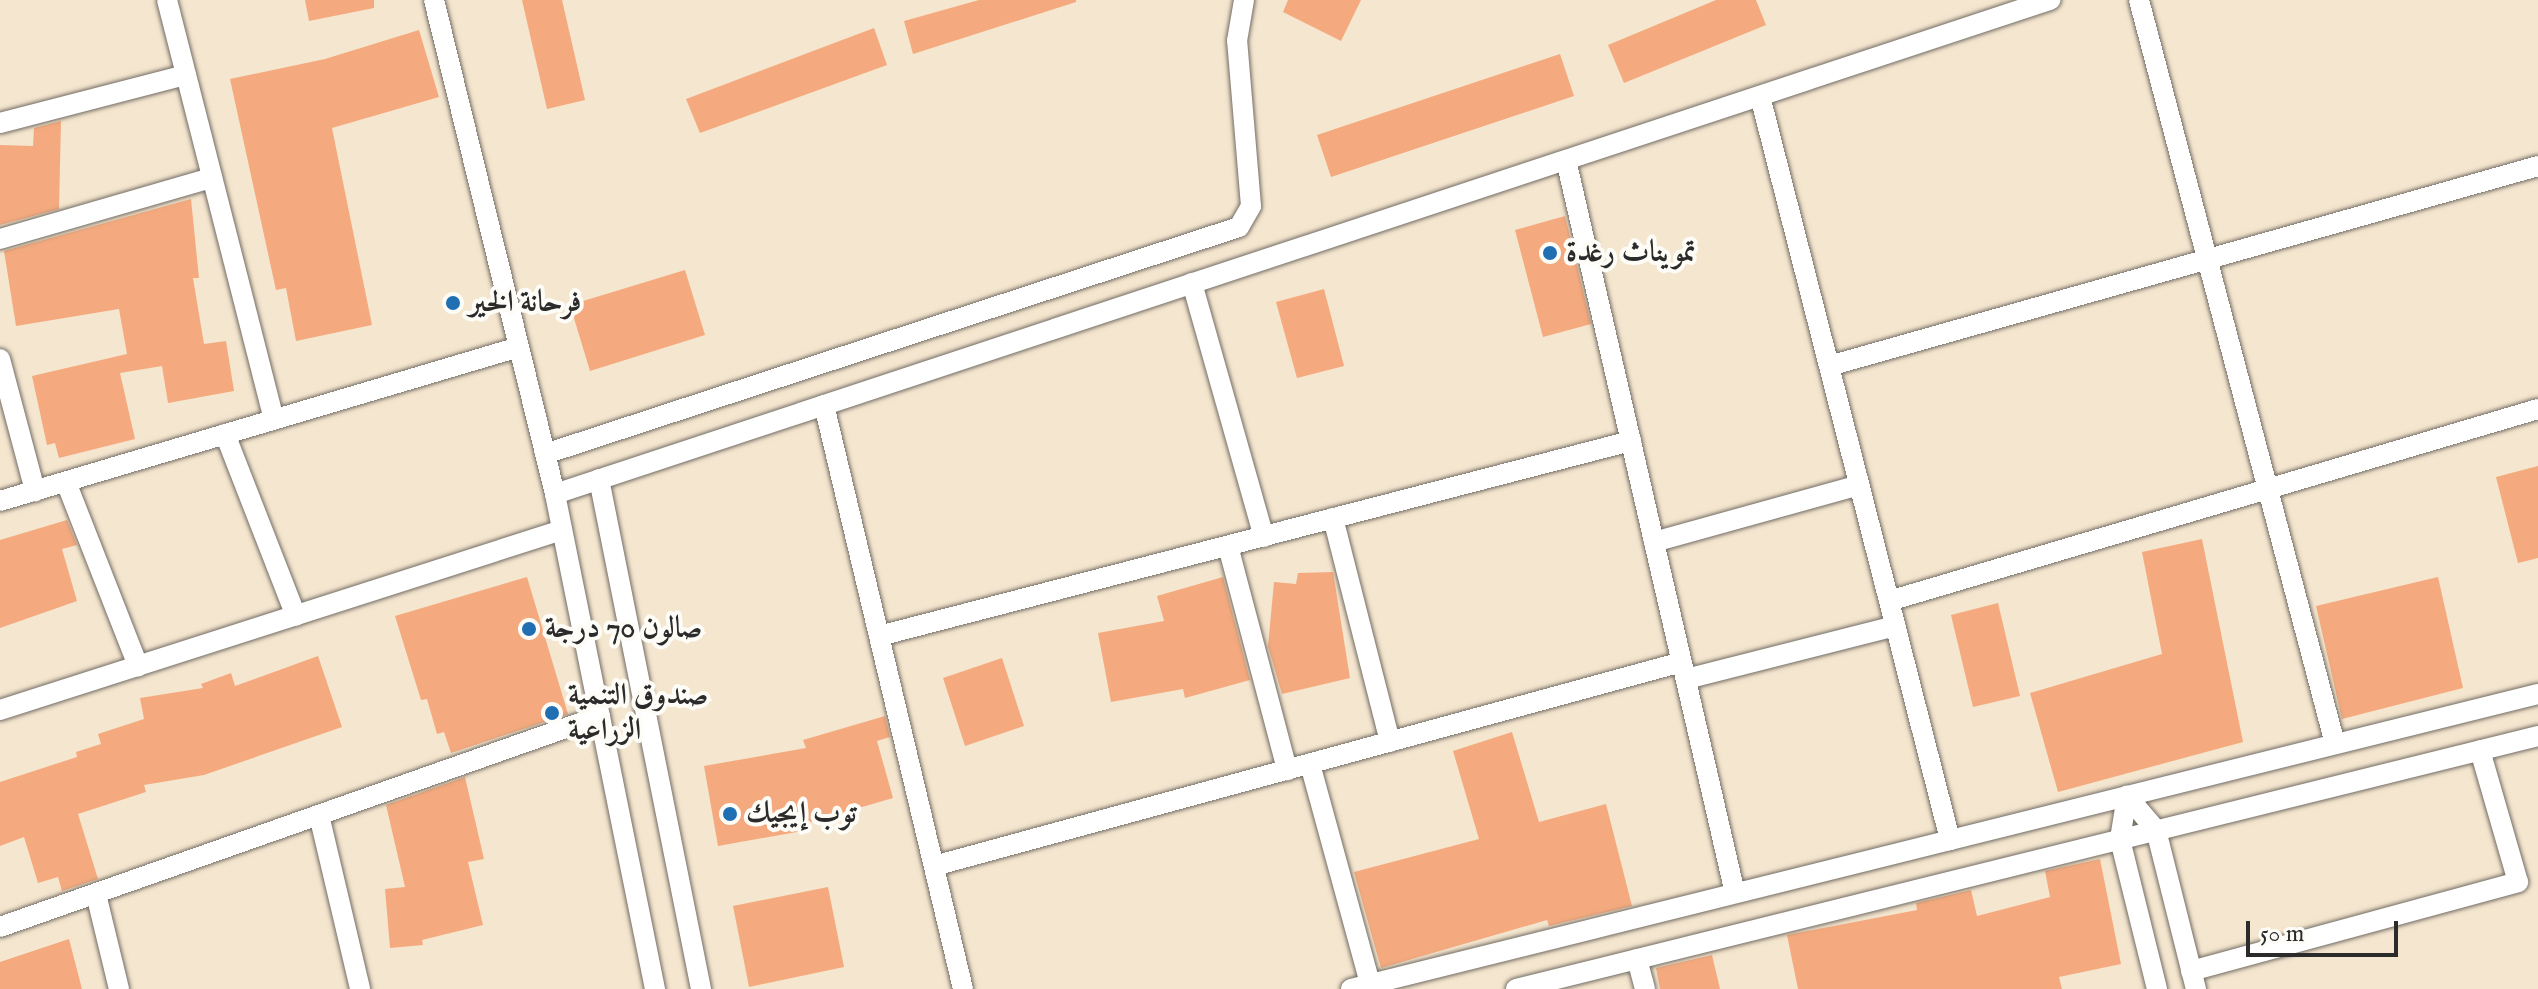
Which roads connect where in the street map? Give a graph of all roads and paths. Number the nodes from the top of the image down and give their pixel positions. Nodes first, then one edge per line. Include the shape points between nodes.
1 (167, 0) edge
2 (434, 0) edge
3 (1244, 0) edge
4 (2050, 0) edge
5 (2139, 0) edge
6 (186, 75) junction
7 (1760, 96) junction
8 (0, 123) edge
9 (1566, 160) junction
10 (2538, 166) edge
11 (212, 178) junction
12 (0, 239) edge
13 (2208, 263) junction
14 (1192, 283) junction
15 (519, 347) junction
16 (0, 359) edge
17 (1829, 366) junction
18 (824, 405) junction
19 (2538, 409) edge
20 (274, 420) junction
21 (225, 434) junction
22 (1631, 441) junction
23 (545, 454) junction
24 (599, 479) junction
25 (66, 482) junction
26 (1859, 485) junction
27 (2267, 489) junction
28 (35, 491) junction
29 (555, 494) junction
30 (0, 501) edge
31 (1333, 518) junction
32 (562, 530) junction
33 (1264, 537) junction
34 (1654, 542) junction
35 (1228, 546) junction
36 (1889, 601) junction
37 (296, 616) junction
38 (1895, 626) junction
39 (879, 636) junction
40 (138, 666) junction
41 (1684, 671) junction
42 (2538, 694) edge
43 (0, 710) edge
44 (600, 716) junction
45 (2538, 736) edge
46 (1390, 742) junction
47 (2335, 744) junction
48 (2480, 750) junction
49 (1310, 764) junction
50 (1287, 770) junction
51 (2127, 796) junction
52 (319, 815) junction
53 (2156, 830) junction
54 (2120, 839) junction
55 (1950, 840) junction
56 (934, 866) junction
57 (1735, 893) junction
58 (96, 894) junction
59 (0, 927) edge
60 (1637, 959) junction
61 (2193, 980) edge
62 (1360, 987) edge
63 (119, 989) edge
64 (360, 989) edge
65 (655, 989) edge
66 (701, 989) edge
67 (963, 989) edge
68 (1516, 989) edge
69 (1645, 989) edge
70 (2157, 989) edge

1 - 6 street
2 - 15 street
3 - 23 street via 1237,41 1251,206 1239,227
4 - 7 street
5 - 13 street
6 - 8 street
6 - 11 street
7 - 9 street
7 - 17 street
9 - 14 street
9 - 22 street
10 - 13 street
11 - 12 street
11 - 20 street
13 - 17 street
13 - 27 street
14 - 18 street
14 - 33 street
15 - 20 street
15 - 23 street
16 - 28 street
17 - 26 street
18 - 24 street
18 - 39 street
19 - 27 street
20 - 21 street
21 - 25 street
21 - 37 street
22 - 31 street
22 - 34 street
23 - 29 street
24 - 29 street
24 - 66 street
25 - 28 street
25 - 40 street
26 - 34 street
26 - 36 street
27 - 36 street
27 - 47 street
28 - 30 street
29 - 32 street
31 - 33 street
31 - 46 street
32 - 37 street
32 - 44 street
33 - 35 street
34 - 41 street
35 - 39 street
35 - 50 street
36 - 38 street
37 - 40 street
38 - 41 street
38 - 55 street
39 - 56 street
40 - 43 street
41 - 46 street
41 - 57 street
42 - 47 street
44 - 52 street
44 - 65 street
45 - 48 street
46 - 49 street
47 - 51 street
48 - 53 street
48 - 61 street via 2518,882
49 - 50 street
49 - 62 street
50 - 56 street
51 - 53 street
51 - 54 street
51 - 55 street
52 - 58 street
52 - 64 street
53 - 54 street
53 - 61 street
54 - 60 street
54 - 70 street
55 - 57 street
56 - 67 street
57 - 62 street
58 - 59 street
58 - 63 street
60 - 68 street
60 - 69 street

